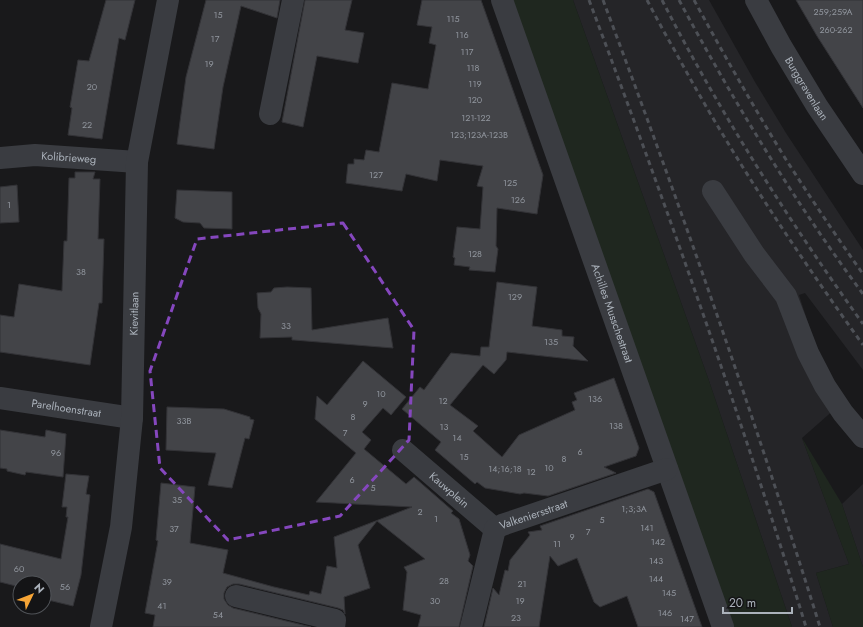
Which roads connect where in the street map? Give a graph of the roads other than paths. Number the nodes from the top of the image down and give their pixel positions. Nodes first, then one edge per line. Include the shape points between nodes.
1 (168, 0) edge
2 (292, 0) edge
3 (502, 0) edge
4 (756, 0) edge
5 (270, 114) dead end
6 (0, 158) edge
7 (137, 162) junction
8 (863, 174) edge
9 (713, 191) dead end
10 (0, 398) edge
11 (132, 418) junction
12 (863, 437) edge
13 (403, 450) dead end
14 (667, 469) junction
15 (495, 529) junction
16 (236, 596) dead end
17 (101, 627) edge
18 (334, 627) edge
19 (471, 627) edge
20 (723, 627) edge

1 - 7 street, Kievitlaan
2 - 5 street
3 - 14 street, Achilles Musschestraat
4 - 8 street, Burggravenlaan via 781,46
6 - 7 street, Kolibrieweg via 36,155
7 - 11 street, Kievitlaan
9 - 12 street via 754,254 786,296 808,353 825,386
10 - 11 street, Parelhoenstraat
11 - 17 street, Kievitlaan via 121,527
13 - 15 street, Kauwplein
14 - 15 street, Valkeniersstraat
14 - 20 street, Achilles Musschestraat
15 - 19 street, Valkeniersstraat
16 - 18 street via 335,620

